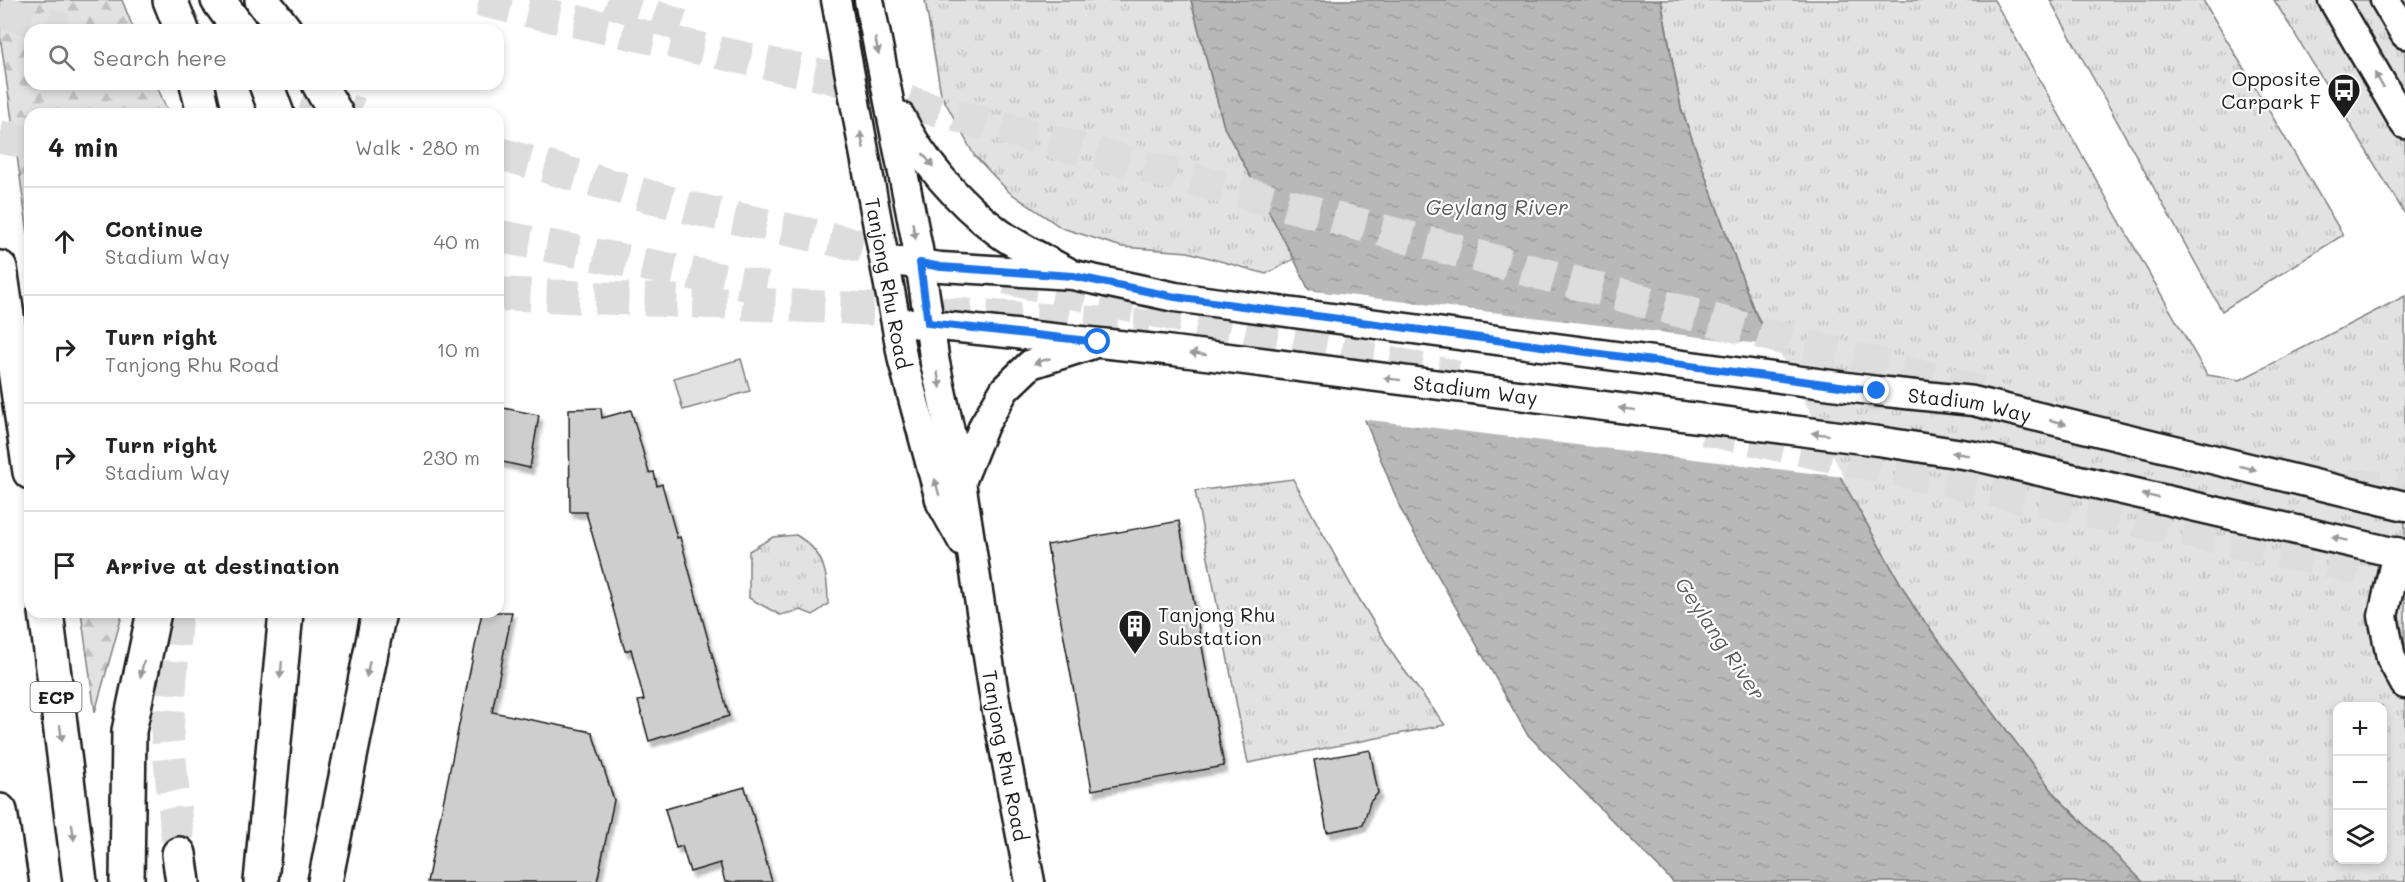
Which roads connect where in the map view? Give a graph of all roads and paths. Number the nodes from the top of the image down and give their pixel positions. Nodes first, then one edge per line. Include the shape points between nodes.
1 (170, 0) edge
2 (218, 0) edge
3 (262, 0) edge
4 (836, 0) edge
5 (869, 0) edge
6 (2333, 0) edge
7 (2385, 0) edge
8 (180, 24) edge
9 (236, 24) edge
10 (280, 24) edge
11 (2405, 33) edge
12 (198, 90) edge
13 (268, 90) edge
14 (322, 90) edge
15 (888, 91) junction
16 (203, 108) edge
17 (275, 108) edge
18 (333, 108) edge
19 (2405, 124) edge
20 (885, 260) junction
21 (920, 263) junction
22 (0, 268) edge
23 (1073, 276) junction
24 (894, 322) junction
25 (928, 323) junction
26 (1098, 342) junction
27 (24, 431) edge
28 (961, 482) junction
29 (2405, 506) edge
30 (2401, 554) edge
31 (972, 558) junction
32 (47, 618) edge
33 (153, 618) edge
34 (285, 618) edge
35 (378, 618) edge
36 (2405, 684) edge
37 (0, 811) edge
38 (11, 882) edge
39 (80, 882) edge
40 (127, 882) edge
41 (261, 882) edge
42 (325, 882) edge
43 (1030, 882) edge

1 - 8 highway
2 - 9 highway
3 - 10 highway
20 -> 4 street, Tanjong Rhu Road
5 -> 15 street, Tanjong Rhu Road
19 -> 6 street
7 - 11 street
12 - 16 highway
13 - 17 highway
14 - 18 highway
15 -> 21 street, Tanjong Rhu Road
15 -> 23 street via 910,136 956,196 999,233
20 - 21 street, Stadium Way
20 - 24 street, Tanjong Rhu Road
21 - 23 street, Stadium Way
21 - 25 street, Tanjong Rhu Road
22 - 27 highway
23 -> 29 street, Stadium Way via 1175,297 1973,401
24 - 25 street, Stadium Way
31 -> 24 street, Tanjong Rhu Road via 941,503
25 - 26 street, Stadium Way
25 -> 28 street, Tanjong Rhu Road
26 -> 28 street via 1031,364 1005,389 984,425
30 -> 26 street, Stadium Way, bridge via 1976,456
28 - 31 street, Tanjong Rhu Road
30 - 36 street via 2383,616 2391,658
31 - 43 street, Tanjong Rhu Road
32 -> 39 highway, ECP
33 -> 40 highway via 129,731
34 -> 41 highway
35 -> 42 highway
37 - 38 highway

